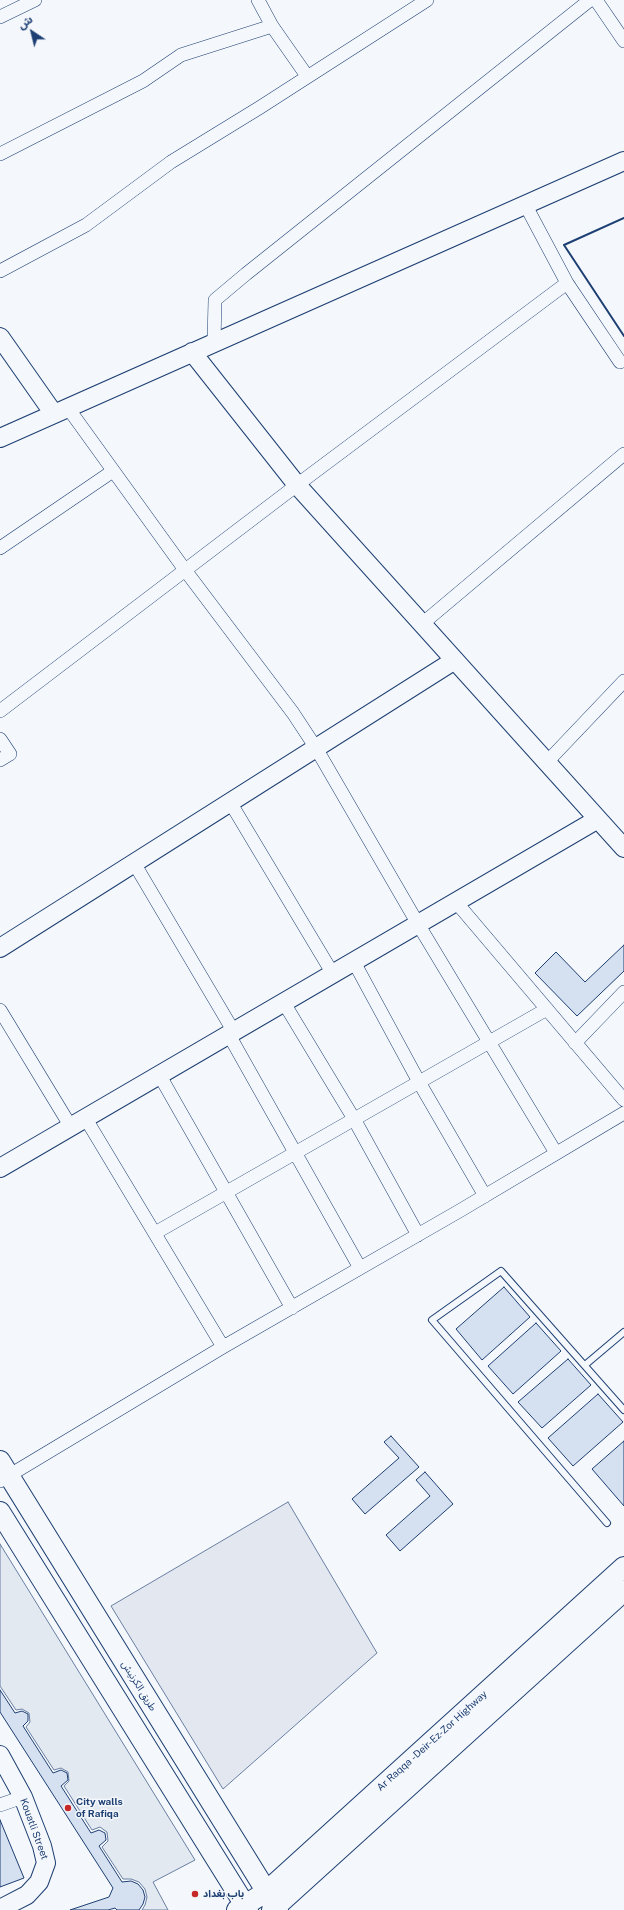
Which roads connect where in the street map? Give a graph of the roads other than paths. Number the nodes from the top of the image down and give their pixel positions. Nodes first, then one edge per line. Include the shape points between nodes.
1 (36, 0) edge
2 (258, 0) edge
3 (590, 0) edge
4 (596, 0) edge
5 (422, 1) edge
6 (0, 17) edge
7 (272, 26) junction
8 (624, 41) edge
9 (307, 76) junction
10 (0, 154) edge
11 (624, 161) edge
12 (525, 204) junction
13 (0, 271) edge
14 (567, 283) junction
15 (0, 337) edge
16 (214, 342) junction
17 (192, 352) junction
18 (620, 362) dead end
19 (61, 411) junction
20 (0, 438) edge
21 (624, 454) edge
22 (113, 471) junction
23 (296, 485) junction
24 (0, 548) edge
25 (185, 570) junction
26 (422, 624) junction
27 (454, 660) junction
28 (624, 681) edge
29 (0, 711) edge
30 (0, 739) edge
31 (316, 748) junction
32 (0, 760) edge
33 (547, 762) junction
34 (230, 802) junction
35 (598, 819) junction
36 (624, 848) edge
37 (134, 863) junction
38 (456, 902) junction
39 (418, 924) junction
40 (0, 948) edge
41 (354, 962) junction
42 (333, 974) junction
43 (624, 992) edge
44 (284, 1003) junction
45 (547, 1009) junction
46 (0, 1010) edge
47 (231, 1034) junction
48 (489, 1042) junction
49 (575, 1043) junction
50 (160, 1076) junction
51 (419, 1082) junction
52 (624, 1100) edge
53 (624, 1113) edge
54 (354, 1119) junction
55 (78, 1123) junction
56 (294, 1153) junction
57 (556, 1153) junction
58 (0, 1168) edge
59 (226, 1192) junction
60 (485, 1196) junction
61 (155, 1233) junction
62 (418, 1235) junction
63 (360, 1268) junction
64 (292, 1308) junction
65 (624, 1332) edge
66 (224, 1347) junction
67 (585, 1365) junction
68 (624, 1410) edge
69 (3, 1473) edge
70 (0, 1512) edge
71 (607, 1523) dead end
72 (624, 1567) edge
73 (624, 1591) edge
74 (0, 1755) edge
75 (23, 1797) junction
76 (0, 1805) edge
77 (273, 1905) edge
78 (243, 1908) edge
79 (0, 1909) edge

1 - 6 street
2 - 7 street
3 - 16 street via 215,300
4 - 8 street
5 - 9 street
7 - 9 street
7 - 10 street via 181,55 143,81
9 - 13 street via 171,162 86,225
11 - 12 street
12 - 14 street
12 - 16 street
14 - 18 street
14 - 23 street
15 - 19 street
16 - 17 street
17 - 19 street
17 - 23 street
19 - 20 street
19 - 22 street
21 - 26 street
22 - 24 street
22 - 25 street
23 - 25 street
23 - 26 street
25 - 29 street
25 - 31 street via 293,712
26 - 27 street
27 - 31 street
27 - 33 street
28 - 33 street
30 - 32 street via 10,754
31 - 34 street
31 - 39 street
33 - 35 street
34 - 37 street
34 - 42 street
35 - 36 street
35 - 38 street
37 - 40 street
37 - 47 street
38 - 39 street
38 - 45 street
39 - 41 street
39 - 48 street
41 - 42 street
41 - 51 street
42 - 44 street
43 - 49 street
44 - 47 street
44 - 54 street
45 - 48 street
45 - 49 street
46 - 55 street
47 - 50 street
47 - 56 street
48 - 51 street
48 - 57 street
49 - 52 street
50 - 55 street
50 - 59 street
51 - 54 street
51 - 60 street
53 - 57 street
54 - 56 street
54 - 62 street
55 - 58 street
55 - 61 street
56 - 59 street
56 - 63 street
57 - 60 street
59 - 61 street
59 - 64 street
60 - 62 street
61 - 66 street
62 - 63 street
63 - 64 street
64 - 66 street
65 - 67 lane
66 - 69 street
67 - 68 lane
67 - 71 lane via 501,1271 432,1320
69 - 77 main road, طريق الكرنيش
70 - 78 main road
72 - 77 main road, Ar Raqqa -Deir-Ez-Zor Highway
73 - 77 main road, Ar Raqqa -Deir-Ez-Zor Highway
74 - 75 street, Kouatli Street
75 - 76 street
75 - 79 street, Kouatli Street via 42,1846 46,1864 39,1882 27,1895
77 - 78 main road, Ar Raqqa -Deir-Ez-Zor Highway

